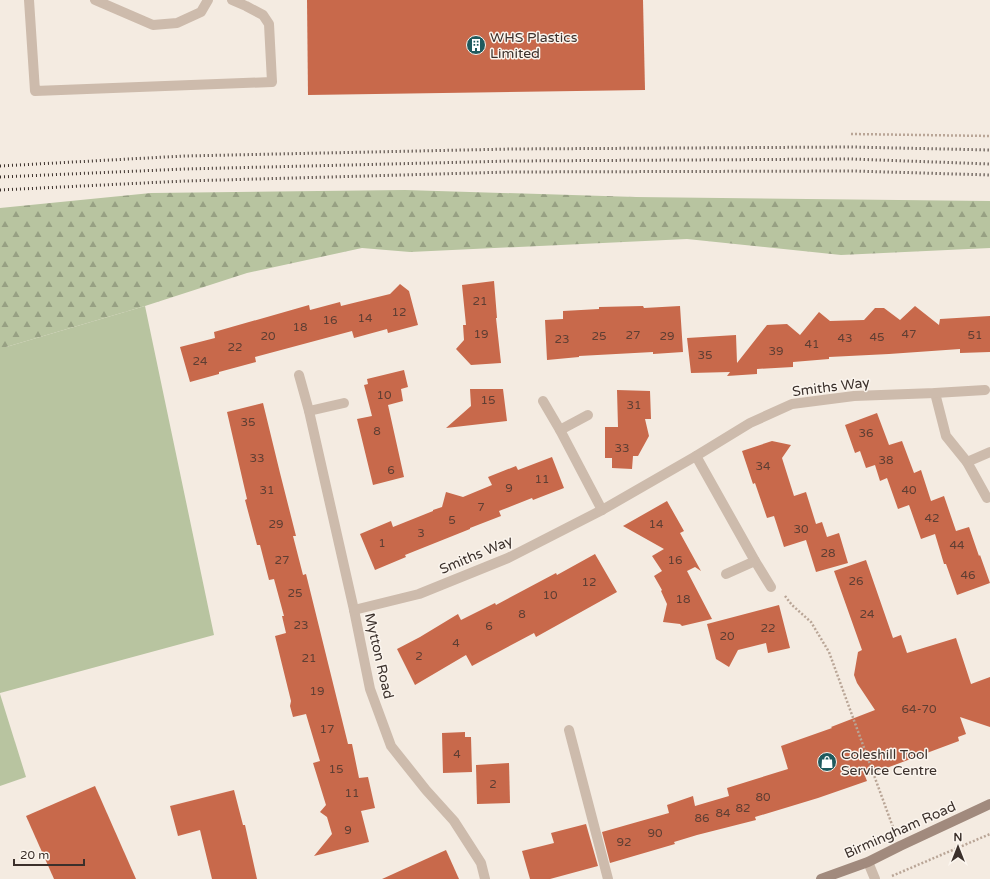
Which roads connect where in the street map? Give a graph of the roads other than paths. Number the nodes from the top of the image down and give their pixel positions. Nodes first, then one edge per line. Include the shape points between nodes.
1 (29, 0) edge
2 (95, 0) edge
3 (208, 0) edge
4 (232, 0) edge
5 (298, 375) dead end
6 (985, 390) dead end
7 (934, 393) junction
8 (543, 401) dead end
9 (344, 402) dead end
10 (309, 411) junction
11 (588, 415) dead end
12 (560, 430) junction
13 (990, 452) edge
14 (696, 456) junction
15 (967, 462) junction
16 (987, 498) dead end
17 (602, 510) junction
18 (755, 561) junction
19 (726, 574) dead end
20 (771, 587) road end
21 (354, 610) junction
22 (569, 730) dead end
23 (990, 804) edge
24 (868, 862) junction
25 (485, 879) edge
26 (608, 879) edge
27 (821, 879) edge
28 (875, 879) edge

1 - 4 street via 35,91 272,82 269,24 263,15
2 - 3 street via 153,25 177,23 201,12
5 - 10 street, Mytton Road
6 - 7 street, Smiths Way
7 - 14 street, Smiths Way via 854,396 792,404 750,423
7 - 15 street via 946,436
8 - 12 street
9 - 10 street
10 - 21 street, Mytton Road
11 - 12 street
12 - 17 street
13 - 15 street
14 - 17 street, Smiths Way
14 - 18 street
15 - 16 street
17 - 21 street, Smiths Way via 508,558 418,594
18 - 19 street
18 - 20 street
21 - 25 street, Mytton Road via 370,689 391,746 454,821 481,863
22 - 26 street
23 - 24 main road, Birmingham Road
24 - 27 main road, Birmingham Road
24 - 28 street

